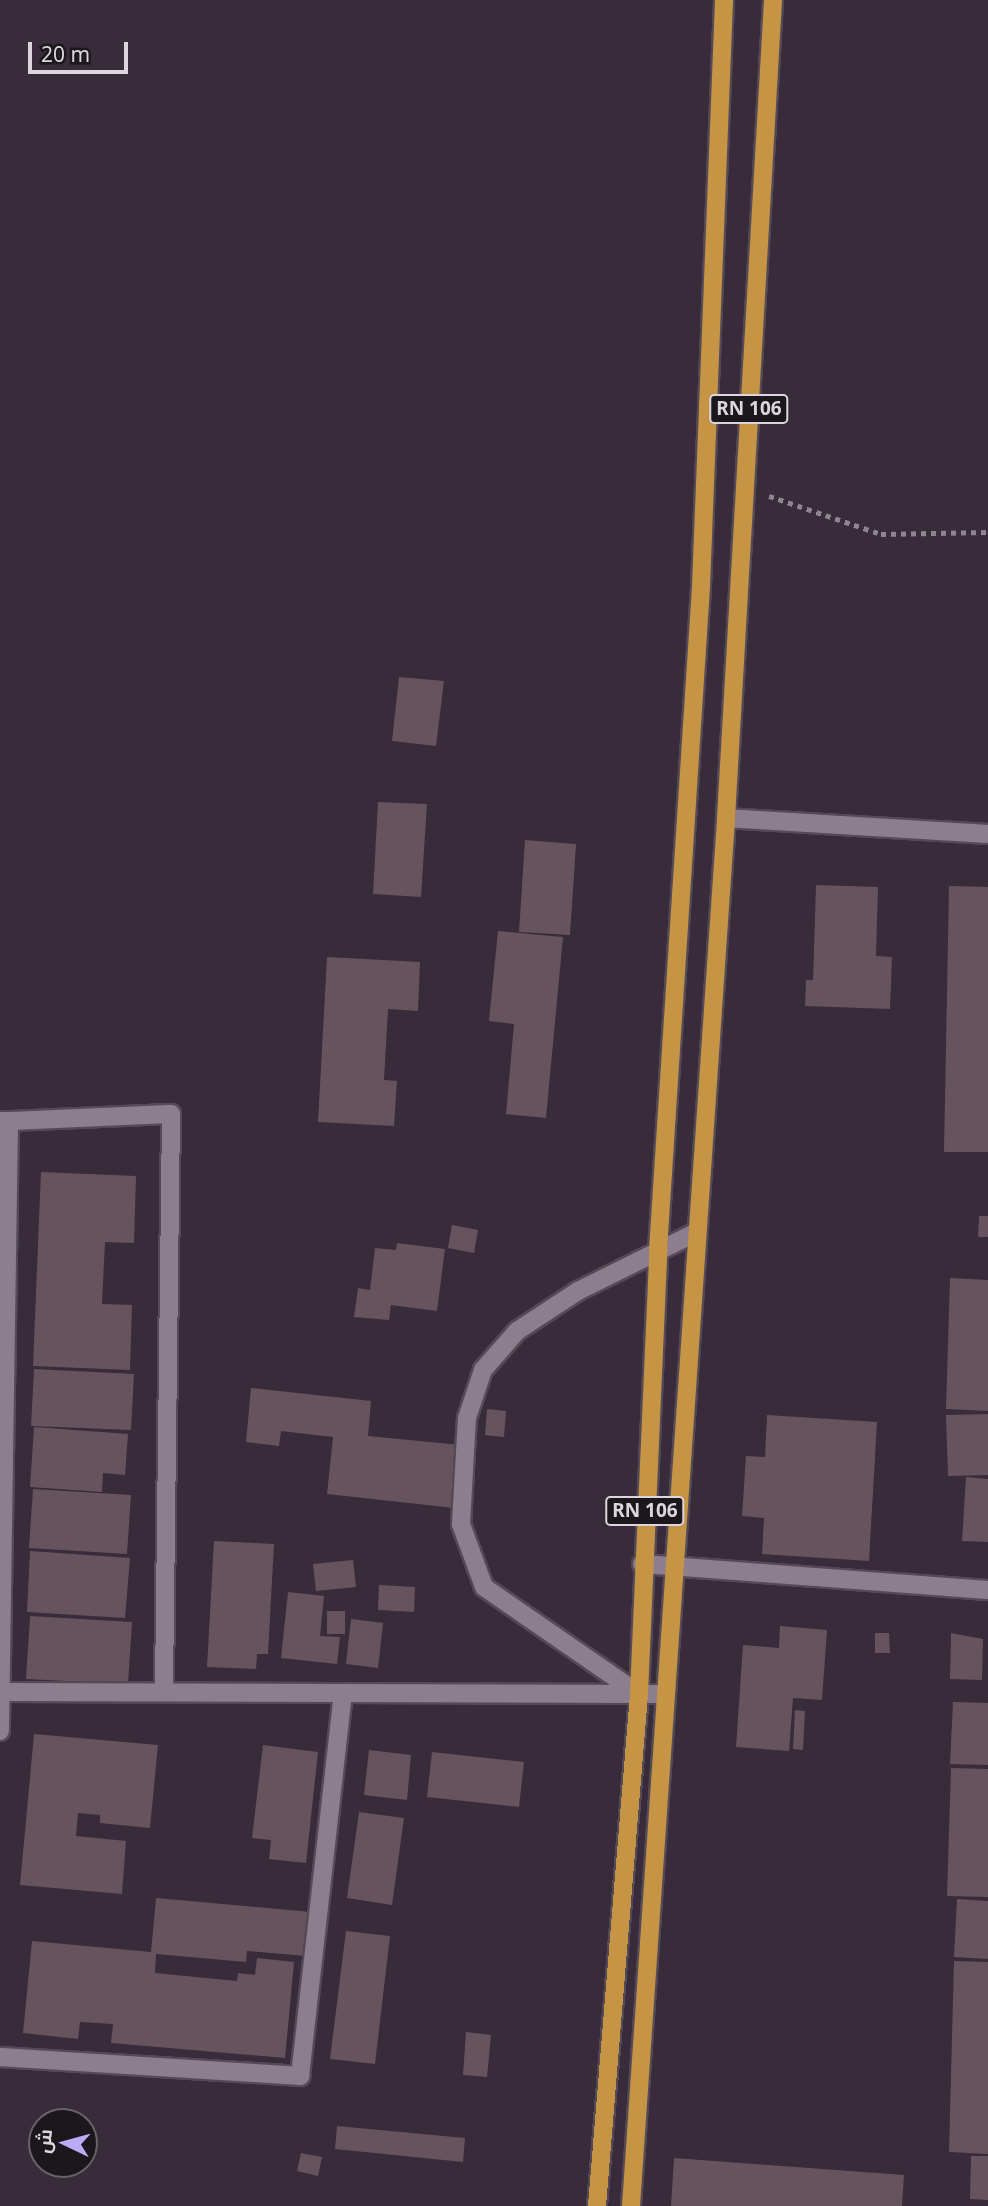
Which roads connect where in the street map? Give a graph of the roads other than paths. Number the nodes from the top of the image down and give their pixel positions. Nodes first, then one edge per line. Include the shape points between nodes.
1 (724, 0) edge
2 (773, 0) edge
3 (726, 818) junction
4 (988, 834) edge
5 (5, 1121) edge
6 (697, 1232) junction
7 (658, 1250) junction
8 (670, 1562) junction
9 (642, 1564) junction
10 (988, 1590) edge
11 (164, 1688) junction
12 (1, 1692) edge
13 (639, 1694) junction
14 (343, 1695) junction
15 (664, 1695) junction
16 (0, 1731) edge
17 (0, 2057) edge
18 (597, 2206) edge
19 (631, 2206) edge

1 - 7 main road, RN 106 via 701,586
2 - 3 main road, RN 106
3 - 4 street
3 - 6 main road, RN 106
5 - 11 street via 171,1114
5 - 12 street
6 - 7 street
6 - 8 main road, RN 106
7 - 9 main road, RN 106
7 - 13 street via 578,1291 497,1349 483,1370 467,1418 461,1524 473,1568 500,1603
8 - 9 street
8 - 10 street
8 - 15 main road, RN 106
9 - 13 main road, RN 106
11 - 12 street
11 - 14 street
12 - 16 street
13 - 14 street
13 - 15 street
13 - 18 main road, RN 106
14 - 17 street via 300,2076
15 - 19 main road, RN 106

